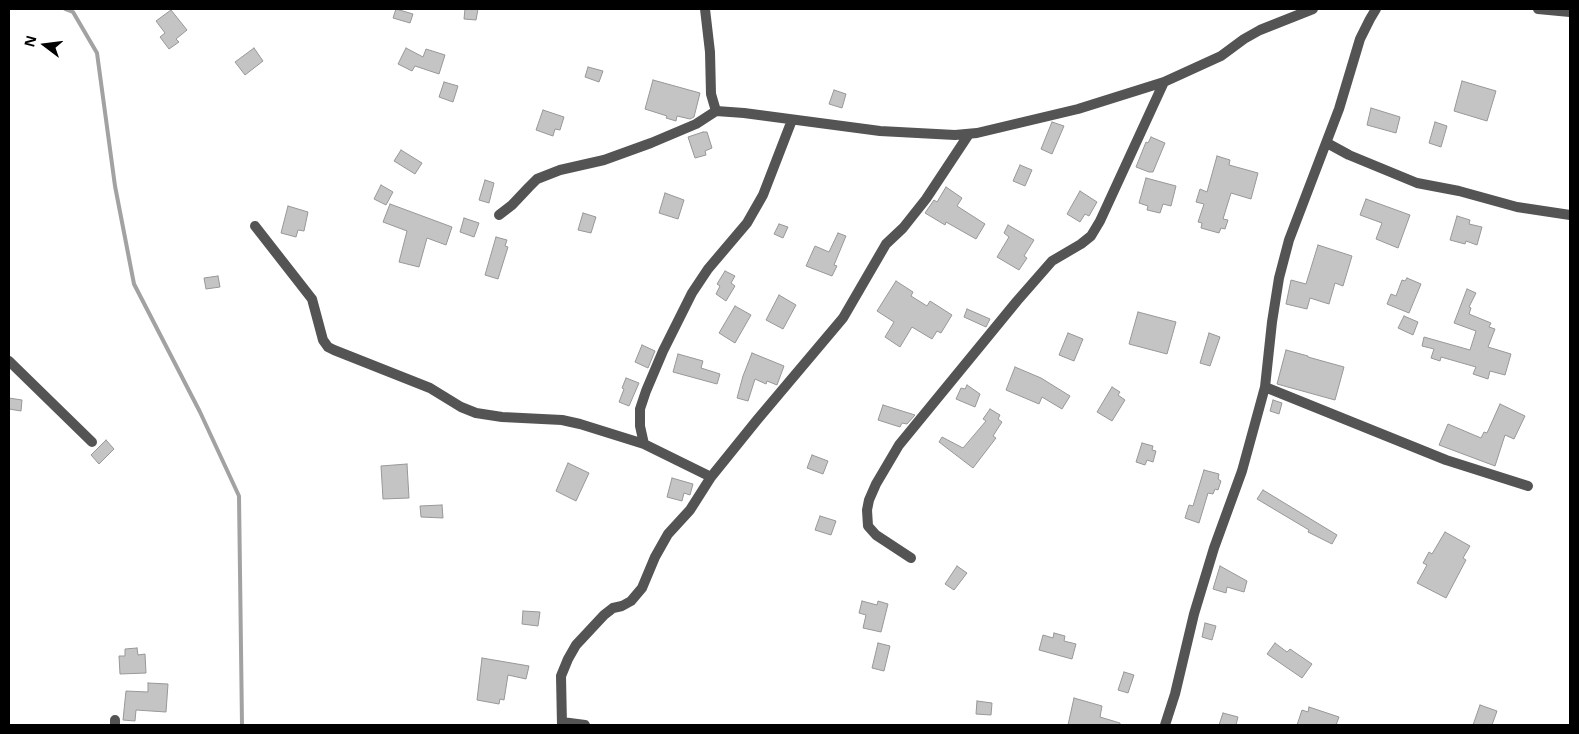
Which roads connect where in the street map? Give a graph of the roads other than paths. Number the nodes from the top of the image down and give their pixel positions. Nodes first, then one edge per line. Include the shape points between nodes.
1 (705, 9) edge
2 (1313, 9) edge
3 (1376, 9) edge
4 (1538, 9) edge
5 (1570, 12) edge
6 (1164, 82) junction
7 (716, 111) junction
8 (792, 120) junction
9 (969, 134) junction
10 (1327, 143) junction
11 (499, 215) dead end
12 (1570, 215) edge
13 (255, 226) dead end
14 (9, 361) edge
15 (1265, 387) junction
16 (92, 442) dead end
17 (644, 444) junction
18 (711, 477) junction
19 (1528, 486) dead end
20 (911, 558) dead end
21 (562, 724) edge
22 (585, 725) edge
23 (1165, 725) edge

1 - 7 street via 711,94
2 - 6 street via 1260,30 1221,56
3 - 10 street via 1360,39
4 - 5 street
6 - 9 street via 1078,109
6 - 20 street via 1091,236 1052,261 1017,300 899,445 876,484 867,510 868,526
7 - 8 street
7 - 11 street via 696,124 650,144 537,179
8 - 9 street via 880,131
8 - 17 street via 755,209 692,293 663,351 640,410
9 - 18 street via 926,198 886,244 843,318
10 - 12 street via 1349,156 1418,184 1517,207
10 - 15 street via 1281,269
13 - 17 street via 312,299 323,340 334,350 430,388 476,413 502,418 562,420
14 - 16 street
15 - 19 street via 1446,460
15 - 23 street via 1242,471 1194,614
17 - 18 street
18 - 21 street via 690,510 662,542 642,588 631,601 604,614 576,645 561,676
21 - 22 street

